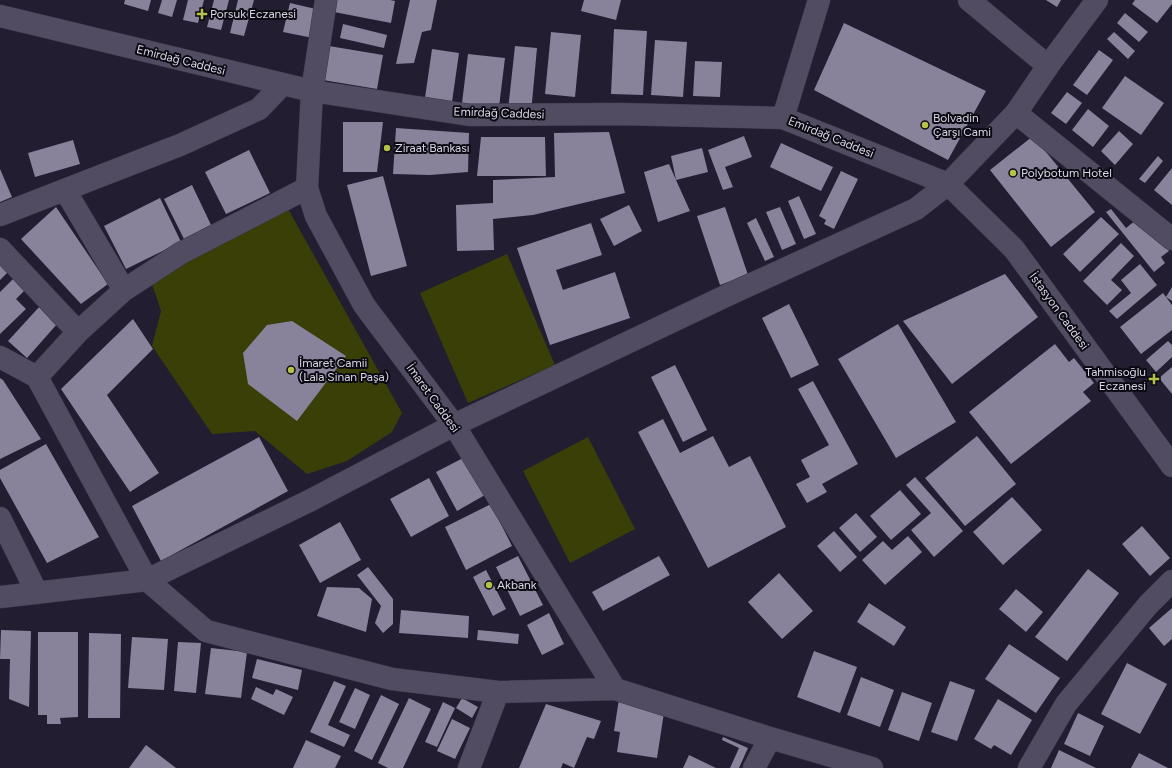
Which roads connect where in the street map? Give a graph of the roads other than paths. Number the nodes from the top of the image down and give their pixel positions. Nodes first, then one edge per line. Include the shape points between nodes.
1 (326, 0) edge
2 (819, 0) edge
3 (969, 0) edge
4 (1097, 0) edge
5 (0, 16) edge
6 (1048, 66) junction
7 (282, 85) junction
8 (312, 91) junction
9 (1016, 112) junction
10 (783, 118) junction
11 (948, 184) junction
12 (307, 188) junction
13 (65, 190) junction
14 (0, 214) edge
15 (1172, 239) edge
16 (0, 249) edge
17 (124, 290) junction
18 (78, 332) junction
19 (0, 357) edge
20 (37, 377) junction
21 (454, 425) junction
22 (1172, 466) edge
23 (0, 518) edge
24 (147, 580) junction
25 (1172, 581) edge
26 (37, 593) junction
27 (0, 597) edge
28 (615, 689) junction
29 (498, 692) junction
30 (770, 738) junction
31 (469, 768) edge
32 (754, 768) edge
33 (872, 768) edge
34 (1029, 768) edge

1 - 8 street, İmaret Caddesi
2 - 10 street
3 - 6 street
4 - 6 street
5 - 7 street, Emirdağ Caddesi
6 - 9 street
7 - 8 street, Emirdağ Caddesi
7 - 13 street via 259,109 180,145
8 - 10 street, Emirdağ Caddesi via 469,115 620,114
8 - 12 street, İmaret Caddesi
9 - 11 street
9 - 15 street
10 - 11 street, Emirdağ Caddesi
11 - 21 street via 916,208
11 - 22 street, İstasyon Caddesi via 1014,249
12 - 17 street via 181,253
12 - 21 street, İmaret Caddesi via 316,216 364,305
13 - 14 street
13 - 17 street
16 - 18 street
17 - 18 street
18 - 20 street
19 - 20 street
20 - 24 street
21 - 24 street via 311,500
21 - 28 street, İmaret Caddesi
23 - 26 street
24 - 26 street
24 - 29 street via 206,631 392,679
25 - 34 street via 1066,704
26 - 27 street
28 - 29 street
28 - 30 street
29 - 31 street
30 - 32 street
30 - 33 street

